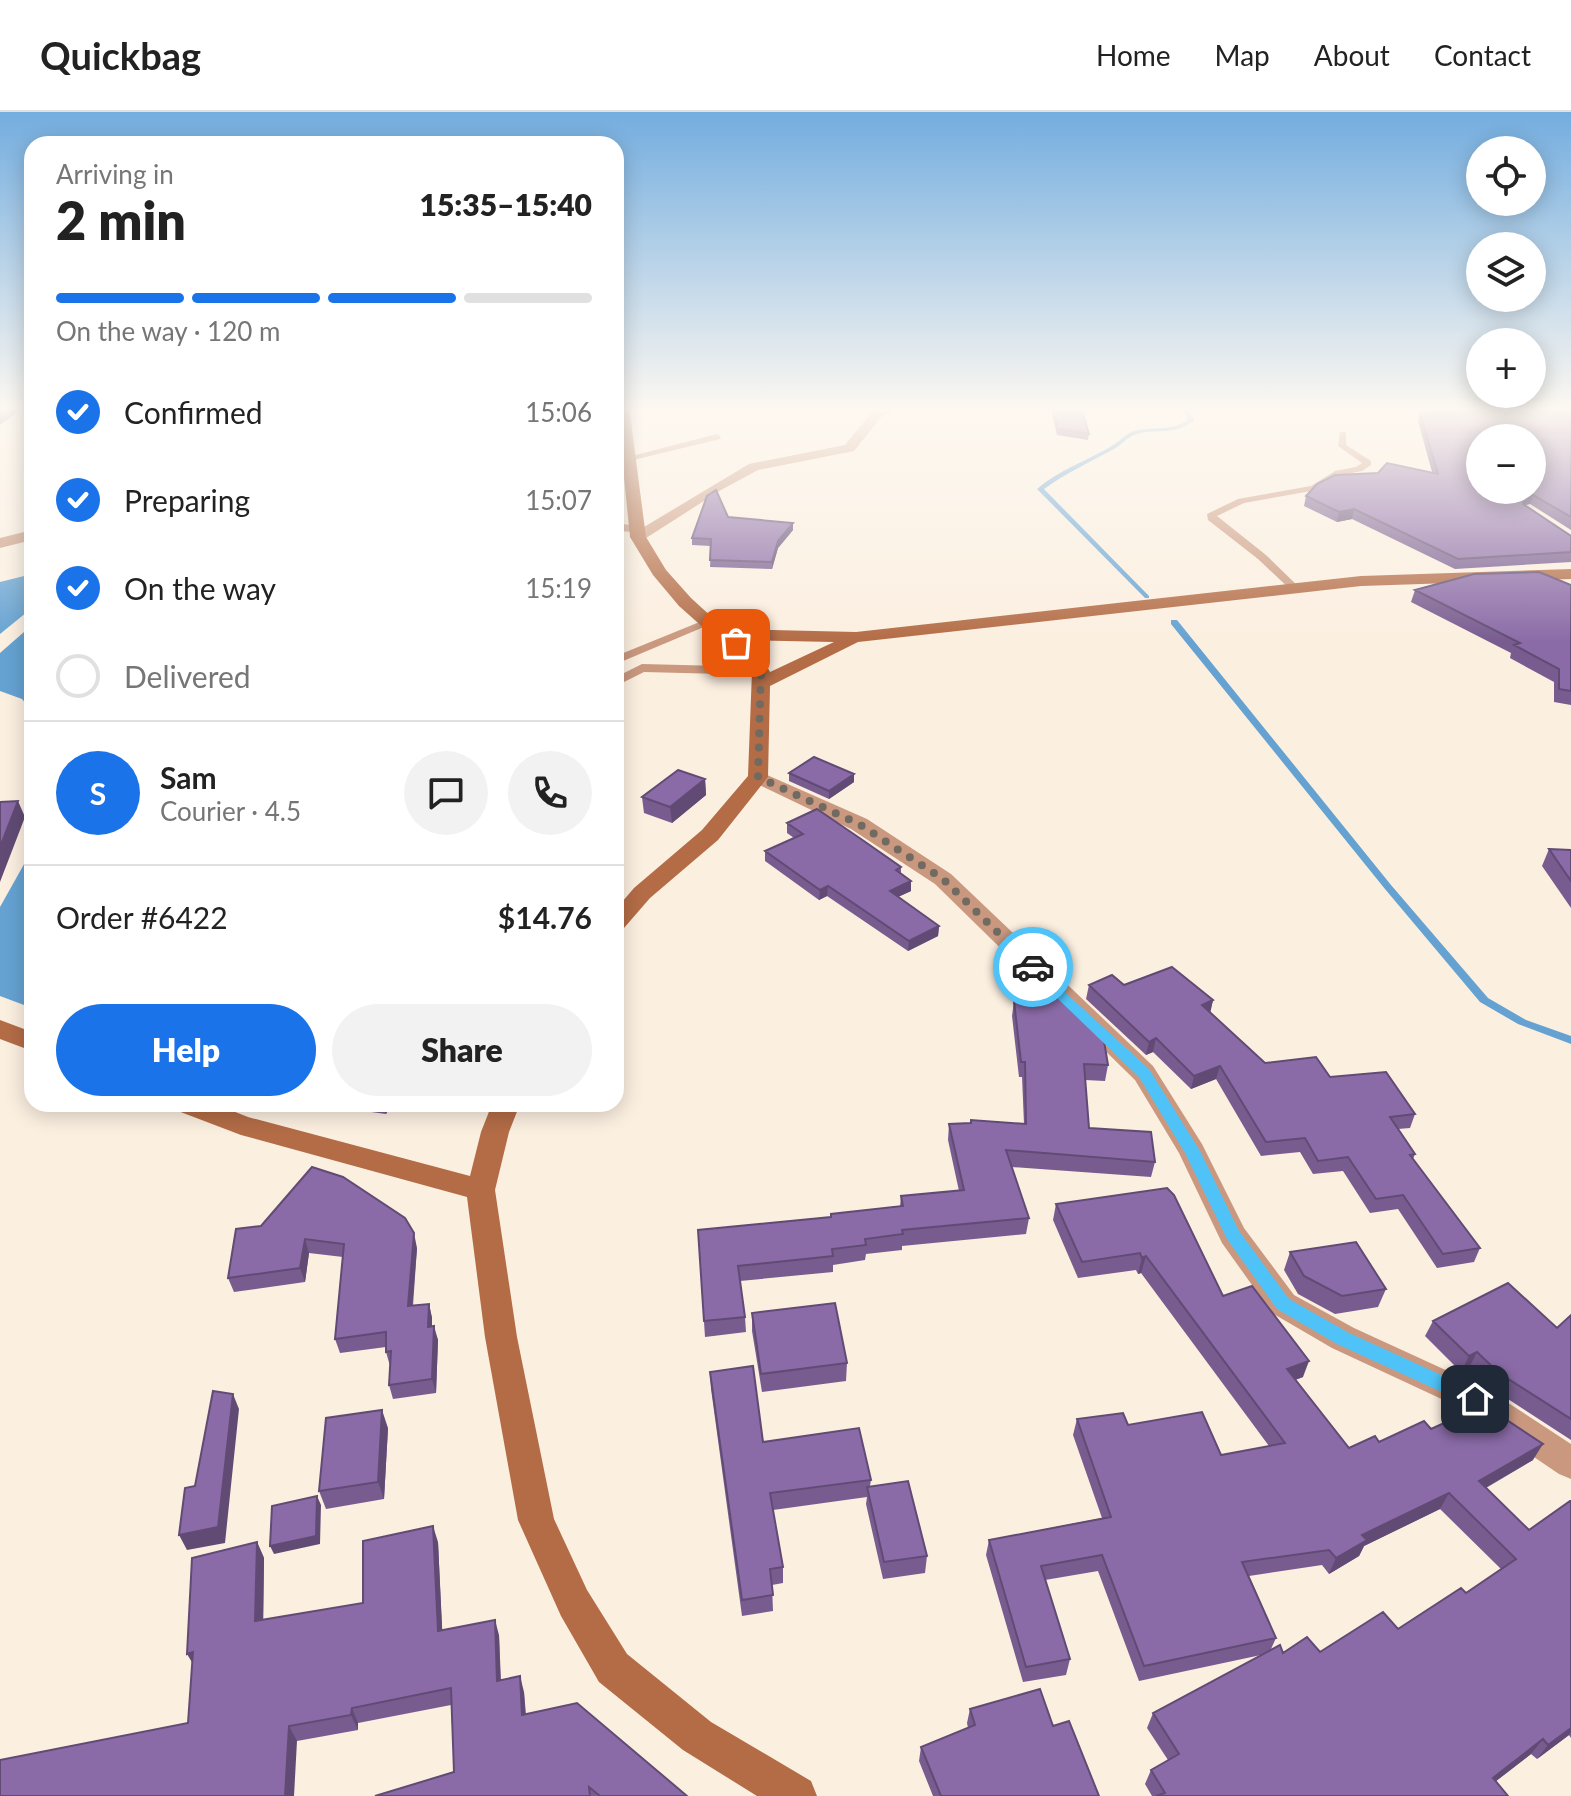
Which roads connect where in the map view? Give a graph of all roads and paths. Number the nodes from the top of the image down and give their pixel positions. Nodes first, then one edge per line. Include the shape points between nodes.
1 (632, 486) edge
2 (721, 486) edge
3 (1318, 486) edge
4 (624, 529) edge
5 (637, 532) junction
6 (24, 537) edge
7 (0, 543) edge
8 (1571, 574) edge
9 (1296, 589) junction
10 (714, 628) junction
11 (856, 637) junction
12 (624, 657) edge
13 (761, 677) junction
14 (624, 678) edge
15 (758, 777) junction
16 (624, 914) edge
17 (0, 1029) edge
18 (24, 1039) edge
19 (208, 1112) edge
20 (503, 1112) edge
21 (481, 1190) junction
22 (1571, 1463) edge
23 (796, 1796) edge

1 - 5 main road
2 - 5 street
3 - 9 lane via 1241,501 1211,518
4 - 5 street
5 - 10 main road via 659,572
6 - 7 street
8 - 9 main road via 1361,581
9 - 11 main road
10 - 11 main road
10 - 12 lane
10 - 13 main road via 751,653
11 - 13 main road
13 - 14 lane via 642,668
13 - 15 main road
15 - 16 main road via 710,835
15 - 22 street via 859,824 943,879 1144,1073 1192,1151 1233,1235 1283,1304 1475,1399
17 - 18 main road
19 - 21 main road
20 - 21 main road
21 - 23 main road via 501,1337 536,1520 574,1603 613,1668 697,1736

